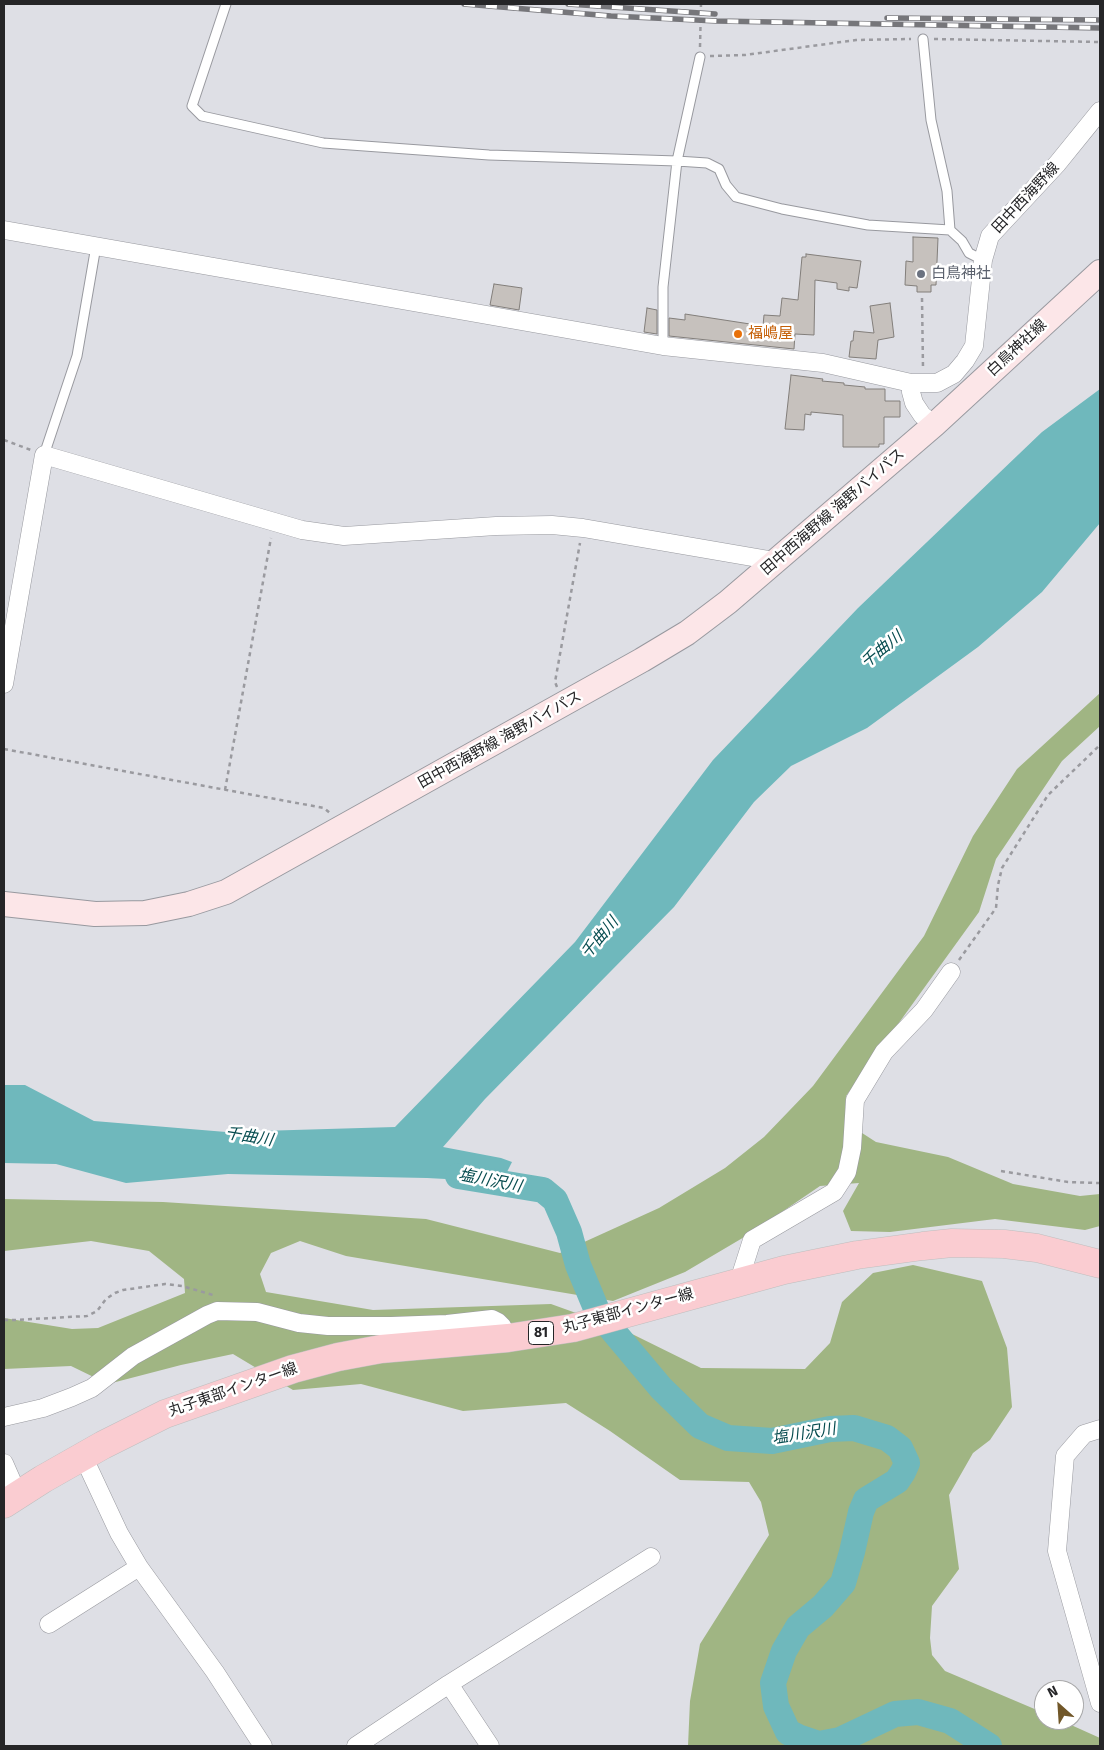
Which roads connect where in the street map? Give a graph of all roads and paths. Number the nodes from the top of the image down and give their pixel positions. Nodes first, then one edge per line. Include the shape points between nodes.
1 (226, 4) edge
2 (701, 4) edge
3 (923, 39) junction
4 (1100, 42) edge
5 (700, 57) junction
6 (1100, 111) edge
7 (677, 161) junction
8 (4, 230) edge
9 (950, 230) junction
10 (96, 246) junction
11 (983, 260) junction
12 (1100, 272) edge
13 (922, 298) dead end
14 (663, 346) junction
15 (917, 383) junction
16 (934, 424) junction
17 (4, 440) edge
18 (44, 455) junction
19 (274, 522) junction
20 (583, 528) junction
21 (775, 561) junction
22 (4, 684) edge
23 (562, 706) junction
24 (1100, 744) edge
25 (4, 749) edge
26 (225, 790) junction
27 (344, 826) junction
28 (4, 904) edge
29 (951, 972) joint
30 (1001, 1171) dead end
31 (1100, 1183) edge
32 (1100, 1264) edge
33 (740, 1281) junction
34 (216, 1296) dead end
35 (4, 1320) edge
36 (508, 1338) junction
37 (4, 1417) edge
38 (1100, 1429) edge
39 (83, 1456) junction
40 (4, 1463) edge
41 (11, 1499) edge
42 (651, 1557) dead end
43 (140, 1567) junction
44 (49, 1624) dead end
45 (448, 1684) junction
46 (1100, 1703) edge
47 (263, 1746) edge
48 (356, 1746) edge
49 (490, 1746) edge

1 - 7 lane via 192,106 202,116 323,143 489,155
2 - 5 path
3 - 4 path
3 - 5 path via 856,40 745,55
3 - 9 lane via 931,120 947,190
5 - 7 lane
6 - 11 street, 田中西海野線 via 1057,164 990,236
7 - 9 lane via 707,163 720,169 726,185 736,197 782,209 868,225
7 - 14 lane via 663,287
8 - 10 street
9 - 11 lane via 962,240 969,253
10 - 14 street
10 - 18 lane via 77,356
11 - 15 street, 田中西海野線 via 974,346 954,374 937,383
12 - 16 street, 白鳥神社線
13 - 15 path
14 - 15 street via 823,363
15 - 16 street via 911,392 914,403
16 - 21 street, 田中西海野線 海野バイパス
17 - 18 path
18 - 19 street
18 - 22 street
19 - 20 street via 344,536 496,526
19 - 26 path
20 - 21 street
20 - 23 path via 555,682
21 - 23 street, 田中西海野線 海野バイパス via 687,633
23 - 27 street, 田中西海野線 海野バイパス
24 - 29 path via 1048,795 1002,868 996,908
25 - 26 path
26 - 27 path via 324,808
27 - 28 street, 田中西海野線 海野バイパス via 226,892 189,904 144,914 95,914
29 - 33 street via 924,1010 884,1052 855,1100 847,1172 834,1192 752,1240
30 - 31 path via 1068,1182
32 - 33 main road, 丸子東部インター線 / 81 via 1037,1248 952,1243 857,1255
33 - 36 main road, 丸子東部インター線 / 81 via 573,1328
34 - 35 path via 165,1284 115,1293 97,1312 87,1316
36 - 37 street via 502,1326 492,1320 428,1325 328,1326 299,1323 257,1312 217,1311 133,1356 92,1388 43,1408
36 - 39 main road, 丸子東部インター線 / 81 via 381,1350 293,1369 165,1414
38 - 46 street via 1084,1434 1065,1456 1057,1551
39 - 41 main road, 丸子東部インター線 / 81
39 - 43 street via 119,1534
40 - 41 street
42 - 45 street
43 - 44 street
43 - 47 street
45 - 48 street
45 - 49 street

